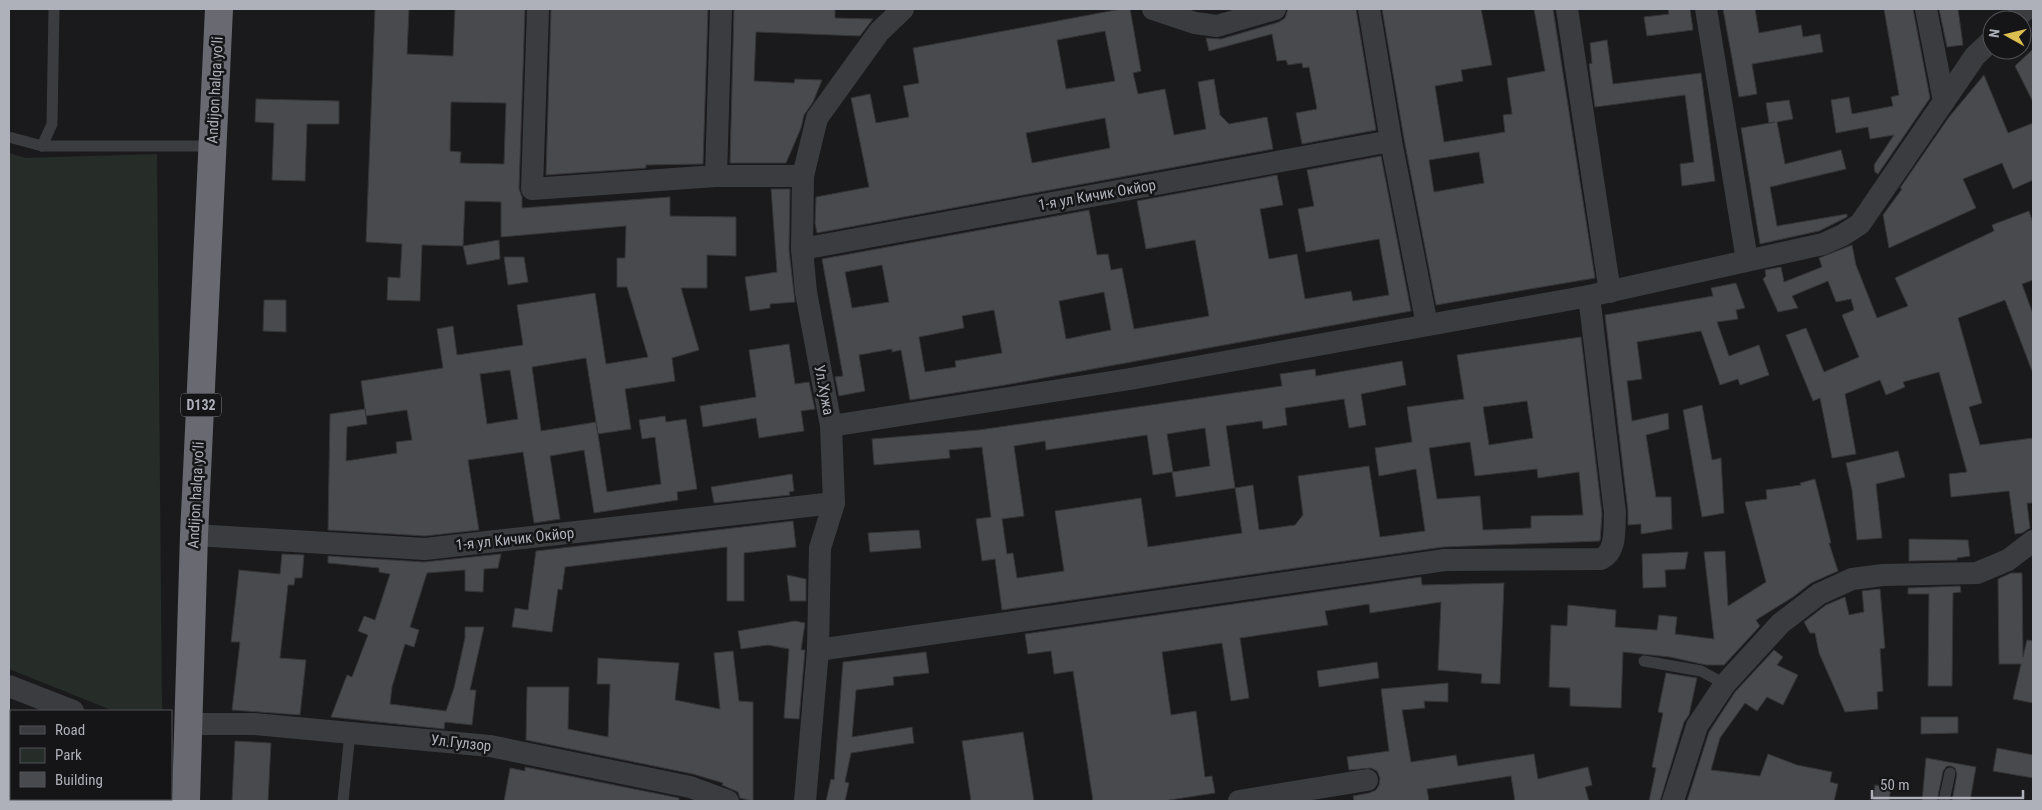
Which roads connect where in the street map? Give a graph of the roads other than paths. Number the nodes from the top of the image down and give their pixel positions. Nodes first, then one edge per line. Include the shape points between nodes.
1 (54, 9) edge
2 (219, 9) edge
3 (538, 9) edge
4 (721, 9) edge
5 (903, 9) edge
6 (1153, 9) edge
7 (1275, 9) edge
8 (1369, 9) edge
9 (1566, 9) edge
10 (1706, 9) edge
11 (1926, 9) edge
12 (1982, 49) edge
13 (1944, 101) junction
14 (9, 137) edge
15 (1391, 141) junction
16 (42, 146) junction
17 (213, 146) junction
18 (716, 176) junction
19 (803, 176) junction
20 (802, 249) junction
21 (1747, 260) junction
22 (1599, 294) junction
23 (1427, 325) junction
24 (831, 426) junction
25 (834, 503) junction
26 (194, 535) junction
27 (2033, 541) edge
28 (818, 650) junction
29 (1644, 661) dead end
30 (1725, 684) junction
31 (9, 685) edge
32 (71, 710) edge
33 (188, 724) junction
34 (350, 733) junction
35 (179, 754) edge
36 (1950, 773) dead end
37 (1367, 780) dead end
38 (186, 801) edge
39 (343, 801) edge
40 (728, 801) edge
41 (805, 801) edge
42 (1239, 801) edge
43 (1673, 801) edge
44 (1944, 801) edge

1 - 16 lane via 52,124
2 - 17 highway, Andijon halqa yo‘li / D132
3 - 18 street via 532,189
4 - 18 street
5 - 19 street, Ул.Хужа via 879,32 817,118
6 - 7 street via 1195,23 1217,26
8 - 15 street
9 - 22 street
10 - 21 street
11 - 13 street
12 - 13 street
13 - 21 street via 1860,224 1823,244
14 - 16 lane
15 - 20 street, 1-я ул Кичик Окйор
15 - 23 street
16 - 17 lane
17 - 26 highway, Andijon halqa yo‘li / D132
18 - 19 street
19 - 20 street, Ул.Хужа
20 - 24 street, Ул.Хужа via 806,292
21 - 22 street
22 - 23 street
22 - 28 street via 1615,513 1612,548 1602,559 1445,560
23 - 24 street via 1130,379
24 - 25 street, Ул.Хужа
25 - 26 street, 1-я ул Кичик Окйор via 425,549
25 - 28 street, Ул.Хужа via 820,548
26 - 33 highway, Andijon halqa yo‘li / D132
27 - 30 street via 2008,560 1977,573 1883,575 1852,579 1819,594 1781,623
28 - 41 street, Ул.Хужа
29 - 30 lane via 1701,671
30 - 43 street via 1697,726
31 - 32 street
33 - 34 street, Ул.Гулзор via 254,724
33 - 35 highway, Andijon halqa yo‘li / D132
34 - 39 lane
34 - 40 street, Ул.Гулзор via 490,746 690,787
35 - 38 highway, Andijon halqa yo‘li / D132
36 - 44 lane
37 - 42 street

